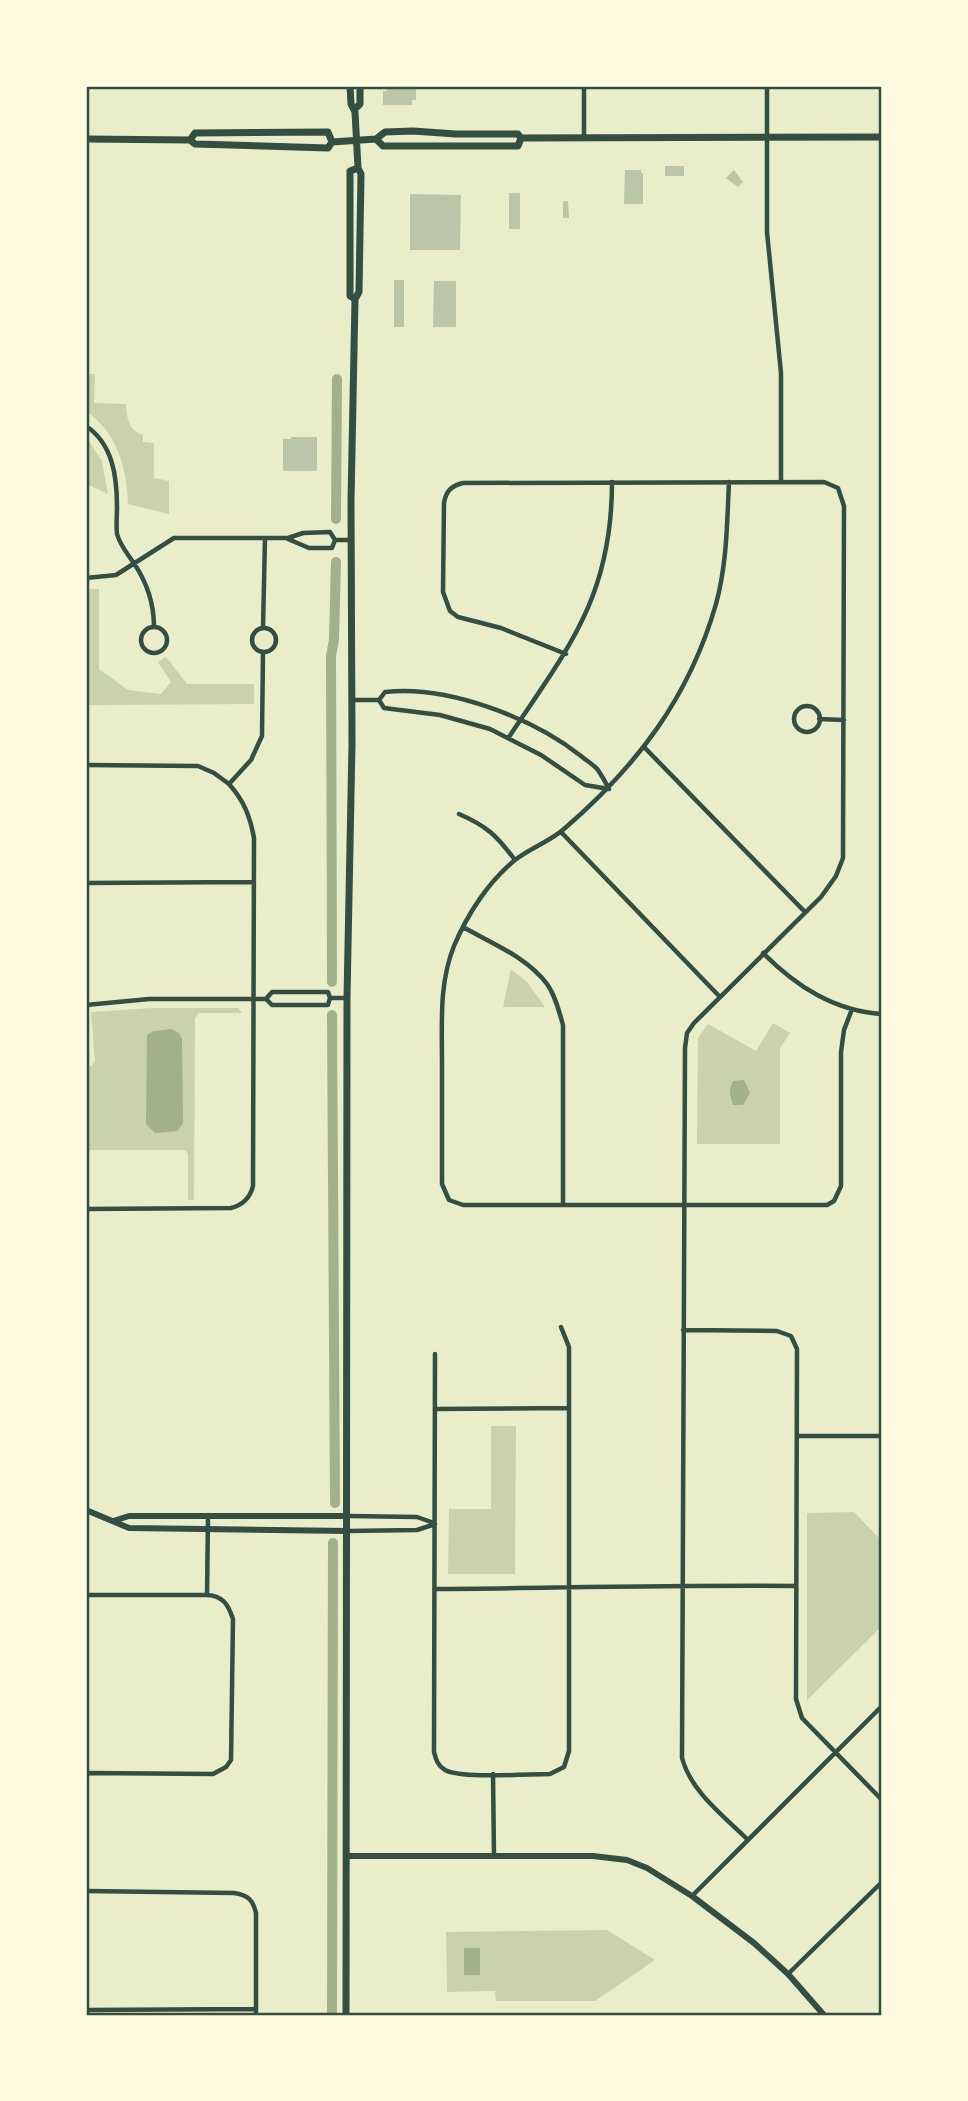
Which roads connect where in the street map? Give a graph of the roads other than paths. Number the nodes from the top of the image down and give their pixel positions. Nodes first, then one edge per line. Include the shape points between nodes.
1 (351, 86) edge
2 (360, 86) edge
3 (584, 86) edge
4 (767, 86) edge
5 (355, 109) junction
6 (521, 138) junction
7 (584, 138) junction
8 (767, 138) junction
9 (882, 138) edge
10 (86, 139) edge
11 (376, 139) junction
12 (190, 140) junction
13 (357, 140) junction
14 (332, 142) junction
15 (86, 426) edge
16 (612, 482) junction
17 (729, 482) junction
18 (781, 482) junction
19 (265, 538) junction
20 (288, 538) junction
21 (334, 540) junction
22 (351, 540) junction
23 (134, 563) junction
24 (86, 578) edge
25 (154, 627) junction
26 (263, 628) junction
27 (263, 652) junction
28 (566, 654) junction
29 (352, 700) junction
30 (379, 700) junction
31 (820, 719) junction
32 (520, 720) junction
33 (844, 720) junction
34 (509, 737) junction
35 (645, 748) junction
36 (86, 765) edge
37 (229, 784) junction
38 (609, 789) junction
39 (459, 814) dead end
40 (561, 832) junction
41 (515, 860) junction
42 (254, 882) junction
43 (86, 883) edge
44 (805, 912) junction
45 (463, 927) junction
46 (763, 953) junction
47 (719, 997) junction
48 (254, 998) junction
49 (330, 998) junction
50 (347, 998) junction
51 (265, 999) junction
52 (86, 1004) edge
53 (852, 1009) junction
54 (882, 1014) edge
55 (563, 1205) junction
56 (684, 1206) junction
57 (86, 1209) edge
58 (561, 1327) dead end
59 (683, 1330) junction
60 (435, 1354) dead end
61 (569, 1408) junction
62 (435, 1409) junction
63 (797, 1436) junction
64 (882, 1436) edge
65 (86, 1510) edge
66 (208, 1516) junction
67 (348, 1516) junction
68 (113, 1521) junction
69 (435, 1524) junction
70 (208, 1529) junction
71 (348, 1531) junction
72 (682, 1585) junction
73 (796, 1586) junction
74 (435, 1588) junction
75 (570, 1588) junction
76 (86, 1595) edge
77 (207, 1595) junction
78 (882, 1706) edge
79 (834, 1754) junction
80 (87, 1773) edge
81 (493, 1774) junction
82 (86, 1792) edge
83 (882, 1801) edge
84 (748, 1840) junction
85 (347, 1856) junction
86 (494, 1856) junction
87 (882, 1882) edge
88 (86, 1891) edge
89 (692, 1896) junction
90 (788, 1975) junction
91 (86, 2010) edge
92 (256, 2012) edge
93 (346, 2015) edge
94 (824, 2015) edge

1 - 5 main road
2 - 5 main road via 360,104
3 - 7 street
4 - 8 street
5 - 13 main road
6 - 7 main road
6 - 11 main road via 518,134 413,131 385,132
6 - 11 main road via 519,146 383,146
7 - 8 main road
8 - 9 main road
8 - 18 street via 767,232 781,373
10 - 12 main road
11 - 13 main road
12 - 14 main road via 195,144 289,148 328,148
12 - 14 main road via 195,133 328,132
13 - 14 main road
13 - 22 main road via 361,218
15 - 23 street via 105,445 113,464 117,533
16 - 17 street
16 - 28 street via 602,572
16 - 28 street via 463,483 449,490 444,503 443,592 450,611
17 - 18 street
17 - 35 street via 727,534 716,603 677,698
18 - 33 street via 824,482 838,488 844,506
19 - 20 street
19 - 23 street via 174,538
19 - 26 street
20 - 21 street via 330,532
20 - 21 street via 309,548 332,548
21 - 22 street
22 - 29 main road
23 - 24 street via 116,575
23 - 25 street via 152,596
25 - 25 street via 142,637 143,645 153,652 164,648 167,640 162,629
26 - 27 street via 252,638 253,646
26 - 27 street via 271,630 276,640 271,650
27 - 37 street via 262,736 251,760
28 - 32 street
29 - 30 street
29 - 50 main road
30 - 32 street via 385,692 401,690 479,704
30 - 34 street via 384,708 440,715
31 - 31 street via 817,711 805,706 794,718 795,726 806,732 817,727
31 - 33 street
32 - 34 street
32 - 38 street via 571,748 597,769
33 - 44 street via 842,858 836,876
34 - 38 street via 584,785
35 - 38 street
35 - 44 street
36 - 37 street via 198,766
37 - 42 street via 250,815
38 - 40 street
39 - 41 street via 495,834
40 - 41 street
40 - 47 street
41 - 45 street via 479,900
42 - 43 street
42 - 48 street
44 - 46 street
45 - 55 street via 531,968 547,984 557,1005 563,1025
45 - 55 street via 442,995 442,1184 449,1200 463,1205
46 - 47 street
46 - 53 street via 813,994
47 - 56 street via 694,1023 686,1041
48 - 51 street
48 - 52 street
48 - 57 street via 250,1196 231,1208
49 - 50 street
49 - 51 street via 328,992 272,992
49 - 51 street via 328,1005 272,1005
50 - 67 main road
53 - 54 street
53 - 56 street via 841,1052 841,1186 834,1201 818,1206
55 - 56 street
56 - 59 street
58 - 61 street via 569,1347
59 - 63 street via 777,1331 791,1336 797,1349
59 - 72 street
60 - 62 street
61 - 62 street
61 - 75 street
62 - 69 street
63 - 64 street
63 - 73 street
65 - 68 street
66 - 67 street
66 - 68 street via 129,1516
66 - 70 street
67 - 69 street via 417,1517
67 - 71 main road
68 - 70 street via 129,1528
69 - 71 street via 417,1530
69 - 74 street
70 - 71 street
70 - 77 street
71 - 85 main road
72 - 73 street
72 - 75 street
72 - 84 street via 682,1758 695,1787
73 - 79 street via 796,1699 802,1718
74 - 75 street
74 - 81 street via 434,1752 441,1768 456,1774
75 - 81 street via 569,1751 564,1767 550,1773
76 - 77 street
77 - 80 street via 224,1600 233,1619 233,1752 226,1767 213,1774
78 - 79 street
79 - 83 street
79 - 84 street
80 - 82 street
81 - 86 street
84 - 89 street
85 - 86 street
85 - 93 main road
86 - 89 street via 627,1860
87 - 90 street
88 - 92 street via 234,1892 251,1899 256,1913
89 - 90 street
90 - 94 street
91 - 92 street

